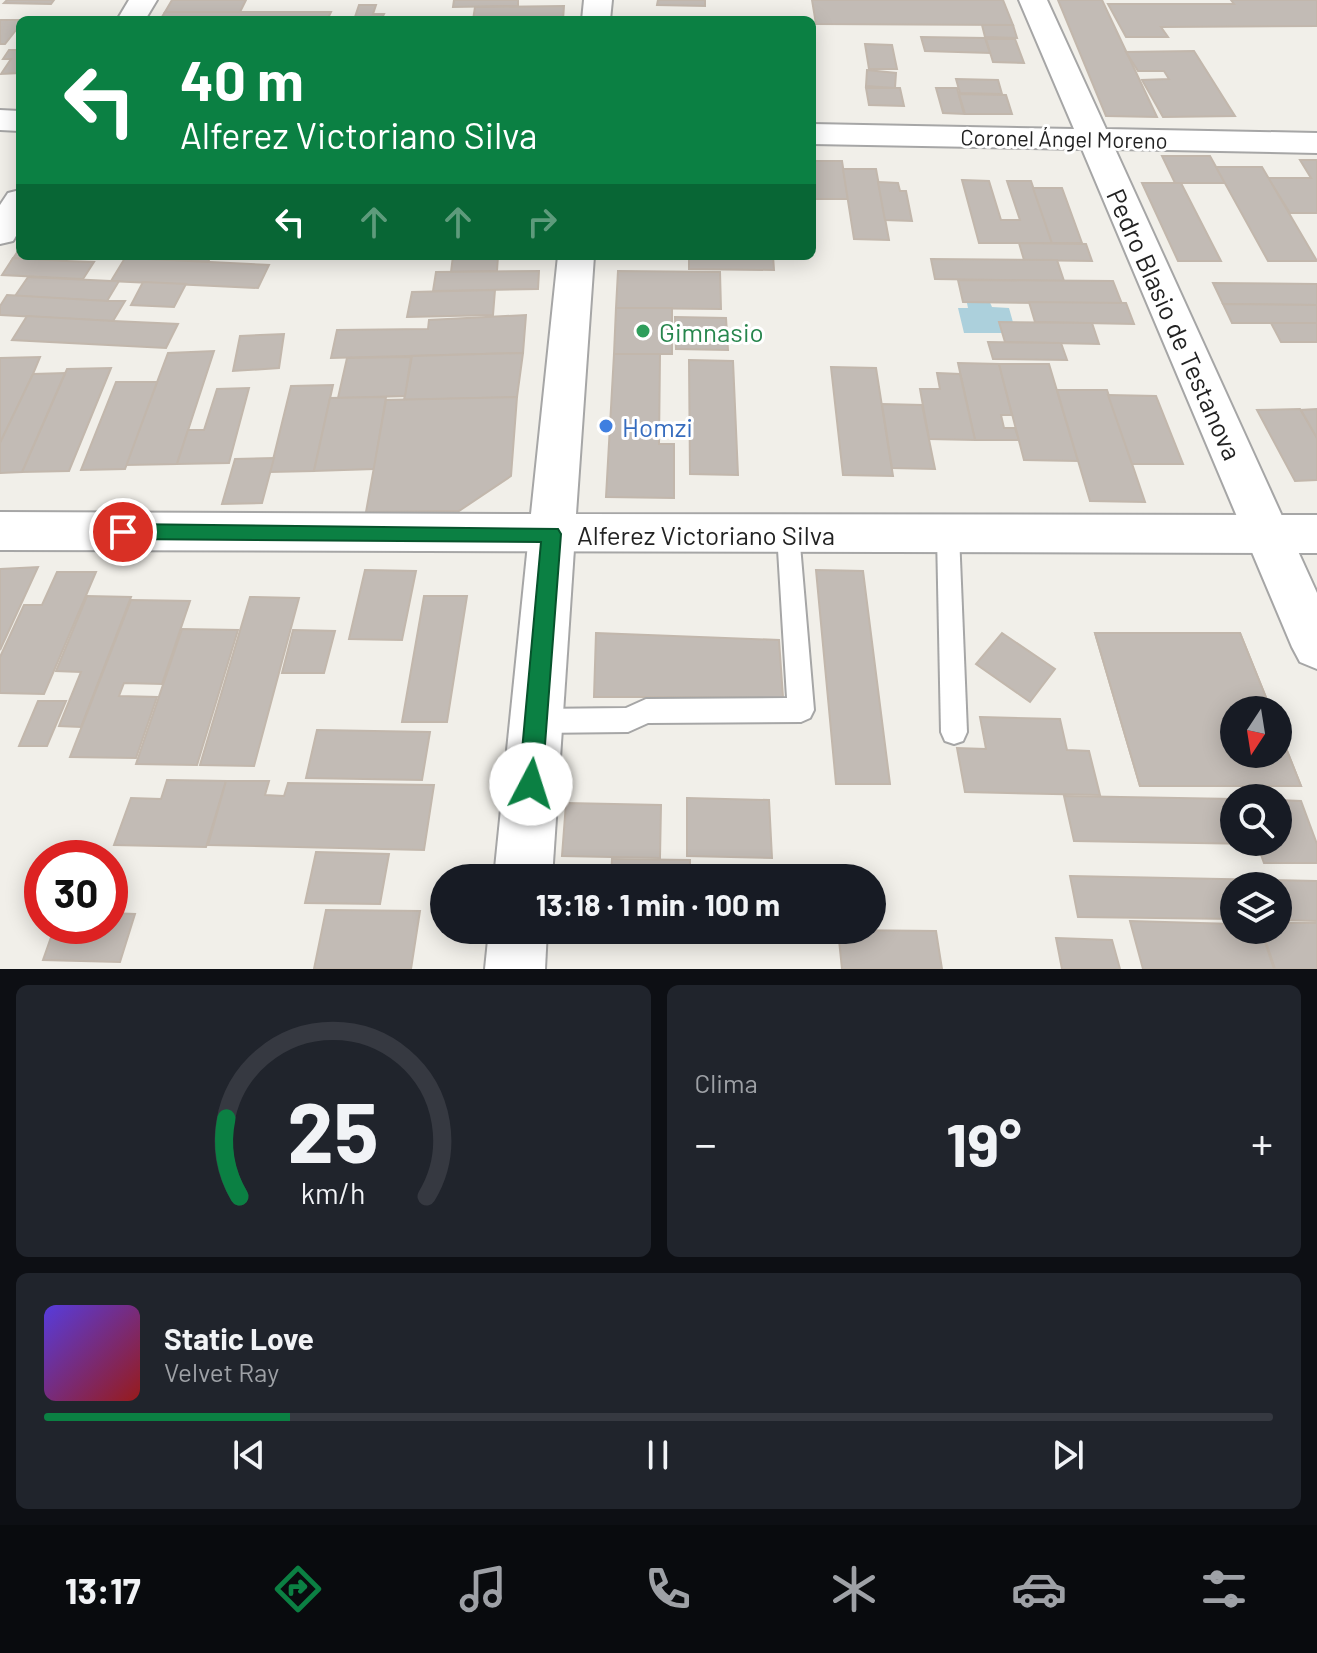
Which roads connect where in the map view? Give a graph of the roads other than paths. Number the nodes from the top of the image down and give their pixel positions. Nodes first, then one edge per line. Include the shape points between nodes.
1 (1033, 0) edge
2 (816, 134) edge
3 (1094, 139) junction
4 (1317, 143) edge
5 (16, 207) edge
6 (0, 233) edge
7 (576, 260) edge
8 (0, 531) edge
9 (788, 533) junction
10 (552, 534) junction
11 (948, 534) junction
12 (1267, 534) junction
13 (1317, 534) edge
14 (1317, 647) edge
15 (536, 721) junction
16 (954, 732) dead end
17 (524, 864) edge
18 (517, 944) edge
19 (515, 969) edge

1 - 3 street, Pedro Blasio de Testanova
2 - 3 street, Coronel Ángel Moreno
3 - 4 street, Coronel Ángel Moreno
3 - 12 street, Pedro Blasio de Testanova
5 - 6 street
7 - 10 street
8 - 10 street, Alferez Victoriano Silva
9 - 10 street, Alferez Victoriano Silva
9 - 11 street, Alferez Victoriano Silva
9 - 15 lane via 801,710 646,711 628,720
10 - 15 street
11 - 12 street, Alferez Victoriano Silva
11 - 16 lane
12 - 13 street, Alferez Victoriano Silva
12 - 14 street, Pedro Blasio de Testanova
15 - 17 street
18 - 19 street

